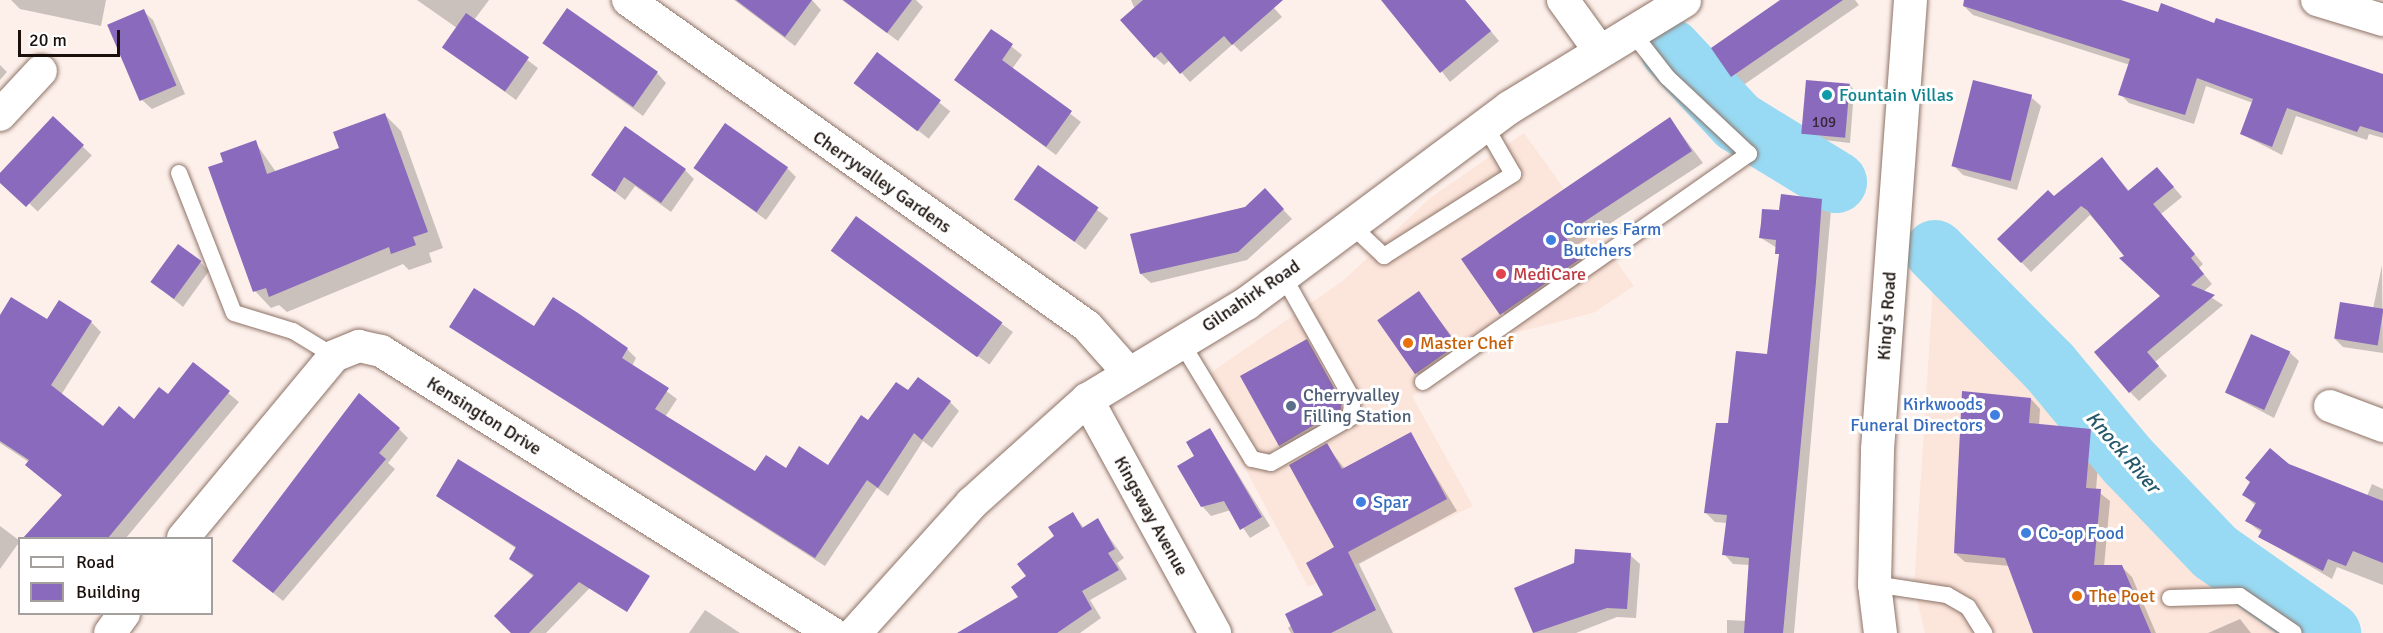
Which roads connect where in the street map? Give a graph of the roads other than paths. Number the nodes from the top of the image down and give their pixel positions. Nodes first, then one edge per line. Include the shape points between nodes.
1 (628, 0) edge
2 (1563, 0) edge
3 (1684, 0) edge
4 (1910, 0) edge
5 (2317, 0) edge
6 (2383, 21) edge
7 (1632, 32) junction
8 (1599, 50) junction
9 (41, 71) dead end
10 (0, 115) edge
11 (1484, 124) junction
12 (179, 173) dead end
13 (1350, 224) junction
14 (1282, 276) junction
15 (1180, 342) junction
16 (334, 356) junction
17 (1128, 372) junction
18 (1423, 382) dead end
19 (1087, 399) junction
20 (2330, 406) dead end
21 (2383, 426) edge
22 (184, 537) edge
23 (1874, 584) junction
24 (2170, 598) dead end
25 (123, 615) edge
26 (110, 633) edge
27 (832, 633) edge
28 (854, 633) edge
29 (1215, 633) edge
30 (1880, 633) edge
31 (1984, 633) edge
32 (2294, 633) edge

1 - 17 street, Cherryvalley Gardens via 1087,326
2 - 8 street
3 - 7 street, Gilnahirk Road
4 - 23 street, King's Road via 1877,449
5 - 6 street
7 - 8 street, Gilnahirk Road
7 - 18 lane via 1667,77 1749,154
8 - 11 street, Gilnahirk Road
9 - 10 street
11 - 13 street, Gilnahirk Road
11 - 13 lane via 1513,174 1384,256
12 - 16 lane via 234,313 293,331
13 - 14 street, Gilnahirk Road
14 - 15 street, Gilnahirk Road
14 - 15 lane via 1353,400 1350,418 1271,463 1252,459
15 - 17 street, Gilnahirk Road
16 - 22 street
16 - 27 street, Kensington Drive via 359,346 381,351
17 - 19 street, Gilnahirk Road
19 - 28 street, Gilnahirk Road via 971,502
19 - 29 street, Kingsway Avenue
20 - 21 street
23 - 30 street, King's Road
23 - 31 lane via 1947,595 1968,607
24 - 32 lane via 2240,596
25 - 26 street

